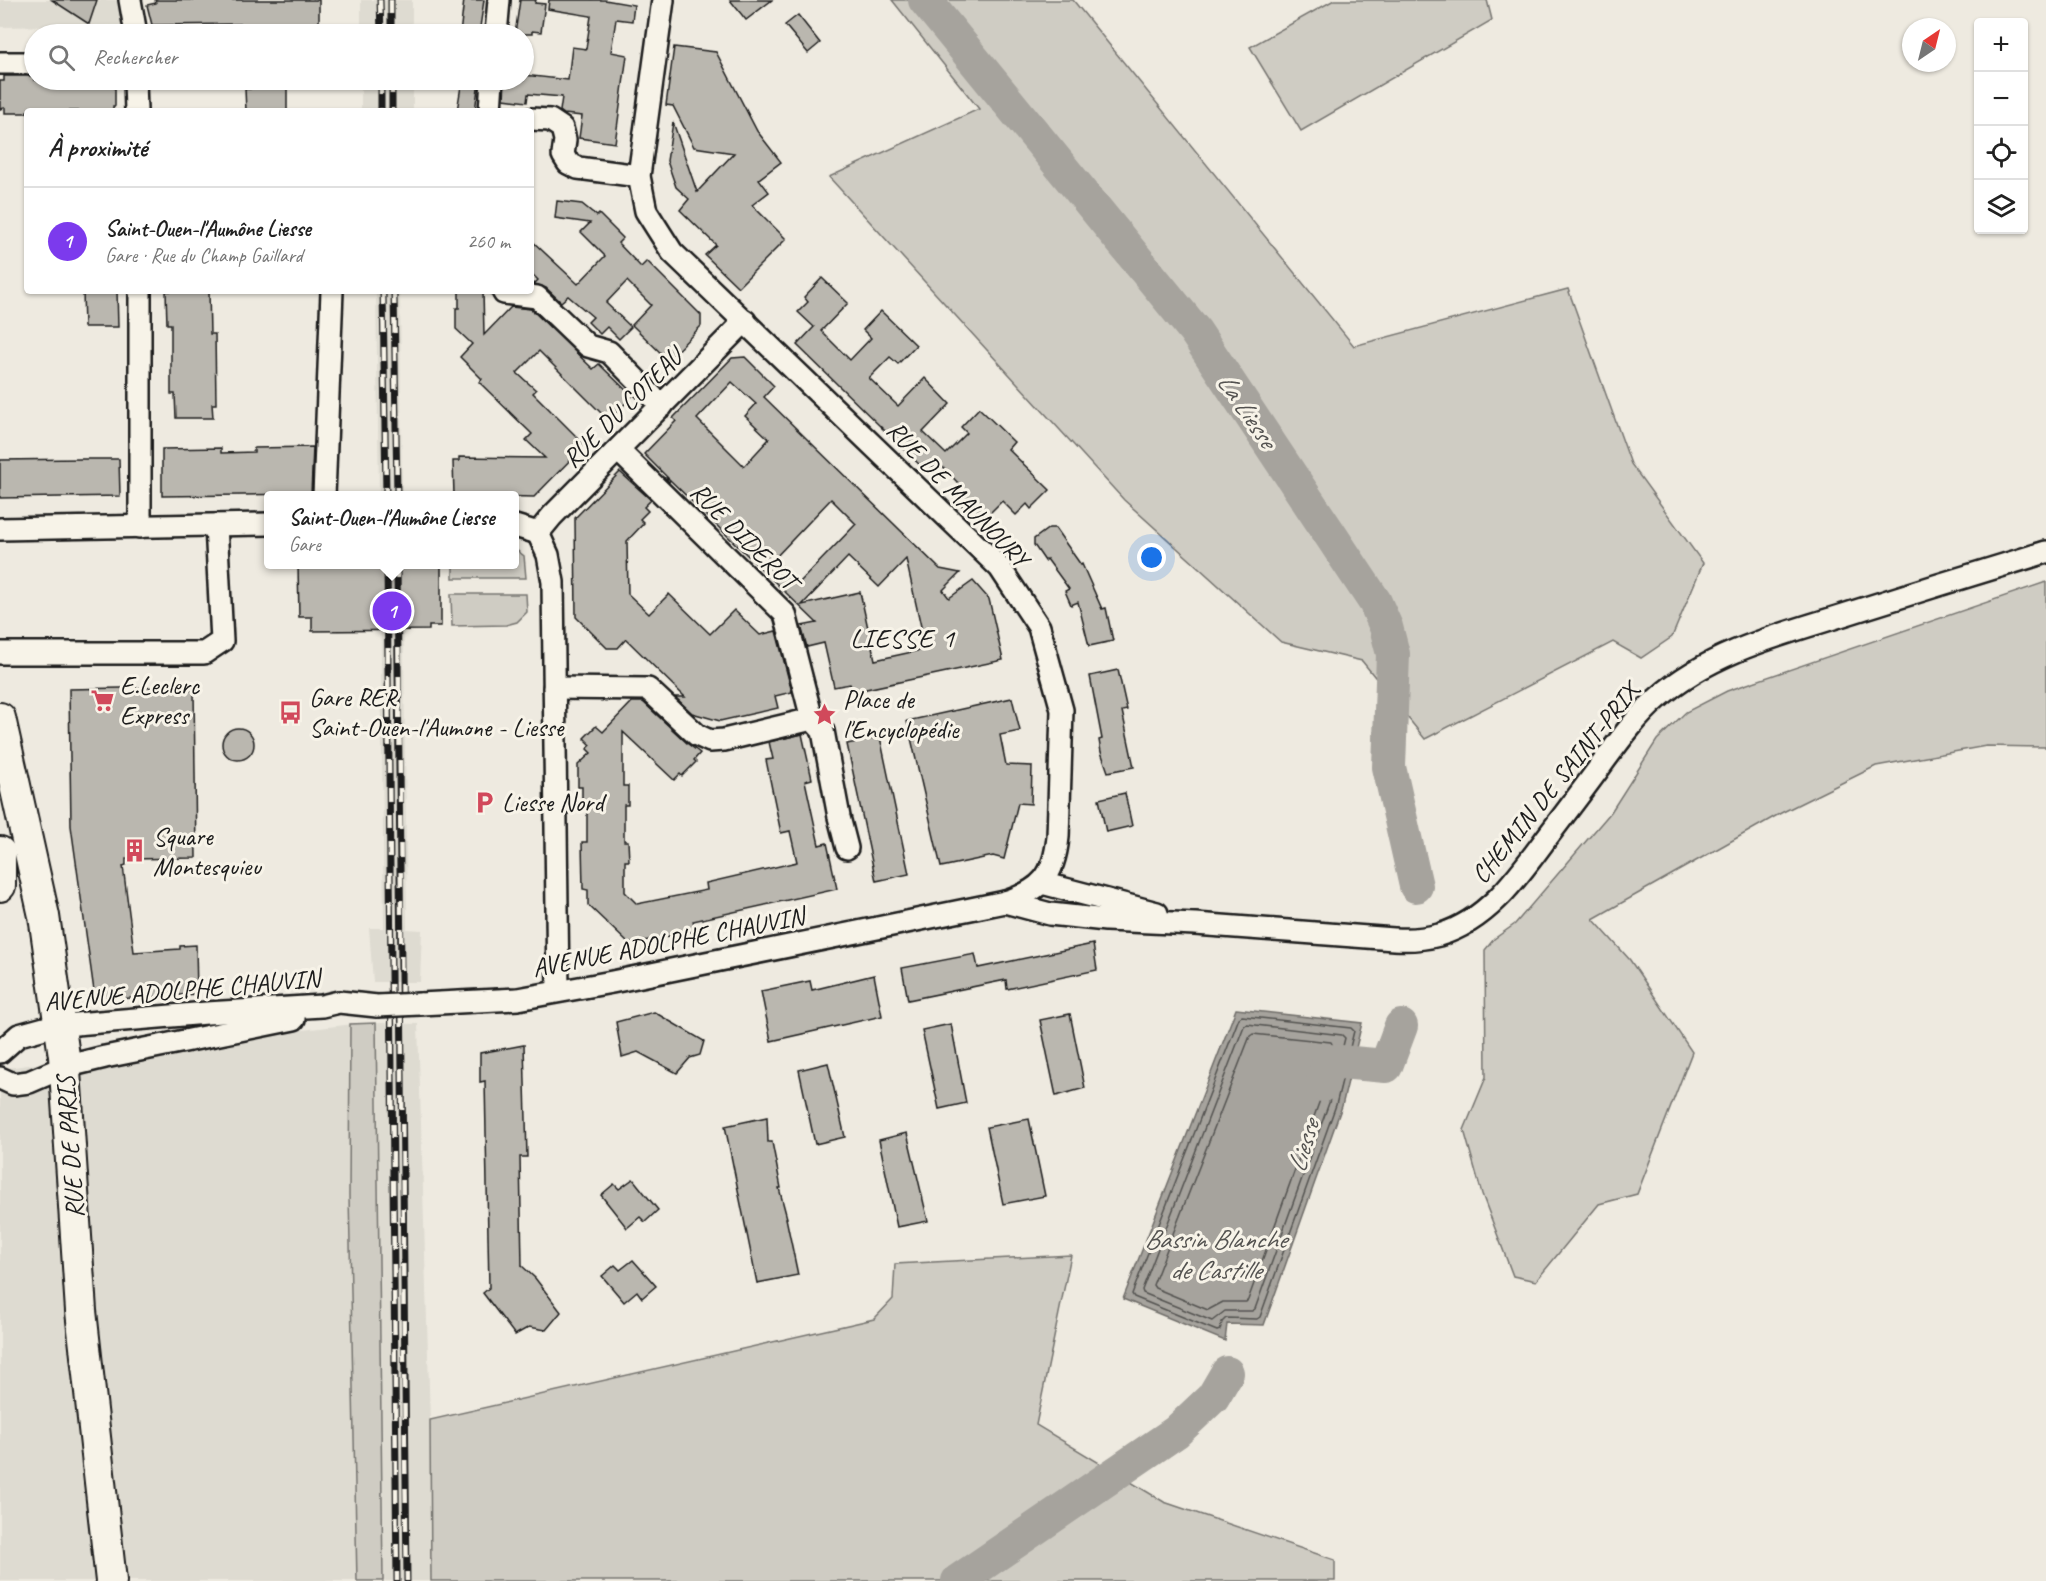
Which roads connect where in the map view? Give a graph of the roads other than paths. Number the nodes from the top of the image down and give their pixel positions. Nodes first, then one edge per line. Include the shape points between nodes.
1 (130, 0) edge
2 (499, 0) edge
3 (663, 0) edge
4 (134, 24) edge
5 (497, 24) edge
6 (0, 63) edge
7 (24, 63) edge
8 (135, 90) edge
9 (491, 90) edge
10 (136, 108) edge
11 (490, 108) edge
12 (534, 119) edge
13 (639, 176) junction
14 (140, 294) edge
15 (332, 294) edge
16 (512, 294) edge
17 (745, 321) junction
18 (662, 406) junction
19 (618, 450) junction
20 (324, 491) edge
21 (264, 524) edge
22 (216, 525) junction
23 (140, 527) junction
24 (519, 527) edge
25 (0, 529) edge
26 (538, 533) junction
27 (2046, 552) edge
28 (0, 653) edge
29 (554, 688) junction
30 (0, 718) edge
31 (812, 719) junction
32 (847, 848) dead end
33 (0, 852) edge
34 (1042, 883) junction
35 (0, 886) edge
36 (1005, 903) junction
37 (1195, 924) junction
38 (558, 991) junction
39 (331, 1004) junction
40 (59, 1026) junction
41 (0, 1052) edge
42 (64, 1067) junction
43 (0, 1078) edge
44 (111, 1581) edge

1 - 4 street
2 - 5 street
3 - 13 street, RUE DE MAUNOURY
6 - 7 street
8 - 10 street
9 - 11 street
12 - 13 street via 550,120 562,128 563,155 568,164
13 - 17 street, RUE DE MAUNOURY via 646,211 672,252
14 - 23 street
15 - 20 street
16 - 18 street via 537,297 588,346 609,352
17 - 18 street, RUE DU COTEAU
17 - 34 street, RUE DE MAUNOURY via 1000,568 1039,627 1062,710 1058,837 1054,864
18 - 19 street, RUE DU COTEAU
19 - 26 street, RUE DU COTEAU
19 - 31 street, RUE DIDEROT via 785,614
21 - 22 street
22 - 23 street
22 - 28 street via 222,641 204,653
23 - 25 street
24 - 26 street
26 - 29 street via 548,555 553,582
27 - 37 street, CHEMIN DE SAINT-PRIX via 1771,639 1692,673 1658,698 1625,733 1513,882 1484,911 1447,932 1394,939
29 - 31 street via 648,689 697,735 710,741
29 - 38 street
30 - 40 main road, RUE DE PARIS via 44,916
31 - 32 street, RUE DIDEROT via 823,731
33 - 35 main road
34 - 36 street via 1032,892
34 - 37 street, CHEMIN DE SAINT-PRIX
36 - 37 street, CHEMIN DE SAINT-PRIX via 1050,914
36 - 38 street, AVENUE ADOLPHE CHAUVIN
38 - 39 street, AVENUE ADOLPHE CHAUVIN, bridge via 518,999 376,1006
39 - 40 street, AVENUE ADOLPHE CHAUVIN
39 - 42 street, AVENUE ADOLPHE CHAUVIN via 302,1017
40 - 41 street, AVENUE ADOLPHE CHAUVIN via 19,1035
40 - 42 main road, RUE DE PARIS
42 - 43 street, AVENUE ADOLPHE CHAUVIN via 29,1082 13,1084
42 - 44 main road, RUE DE PARIS via 81,1311

